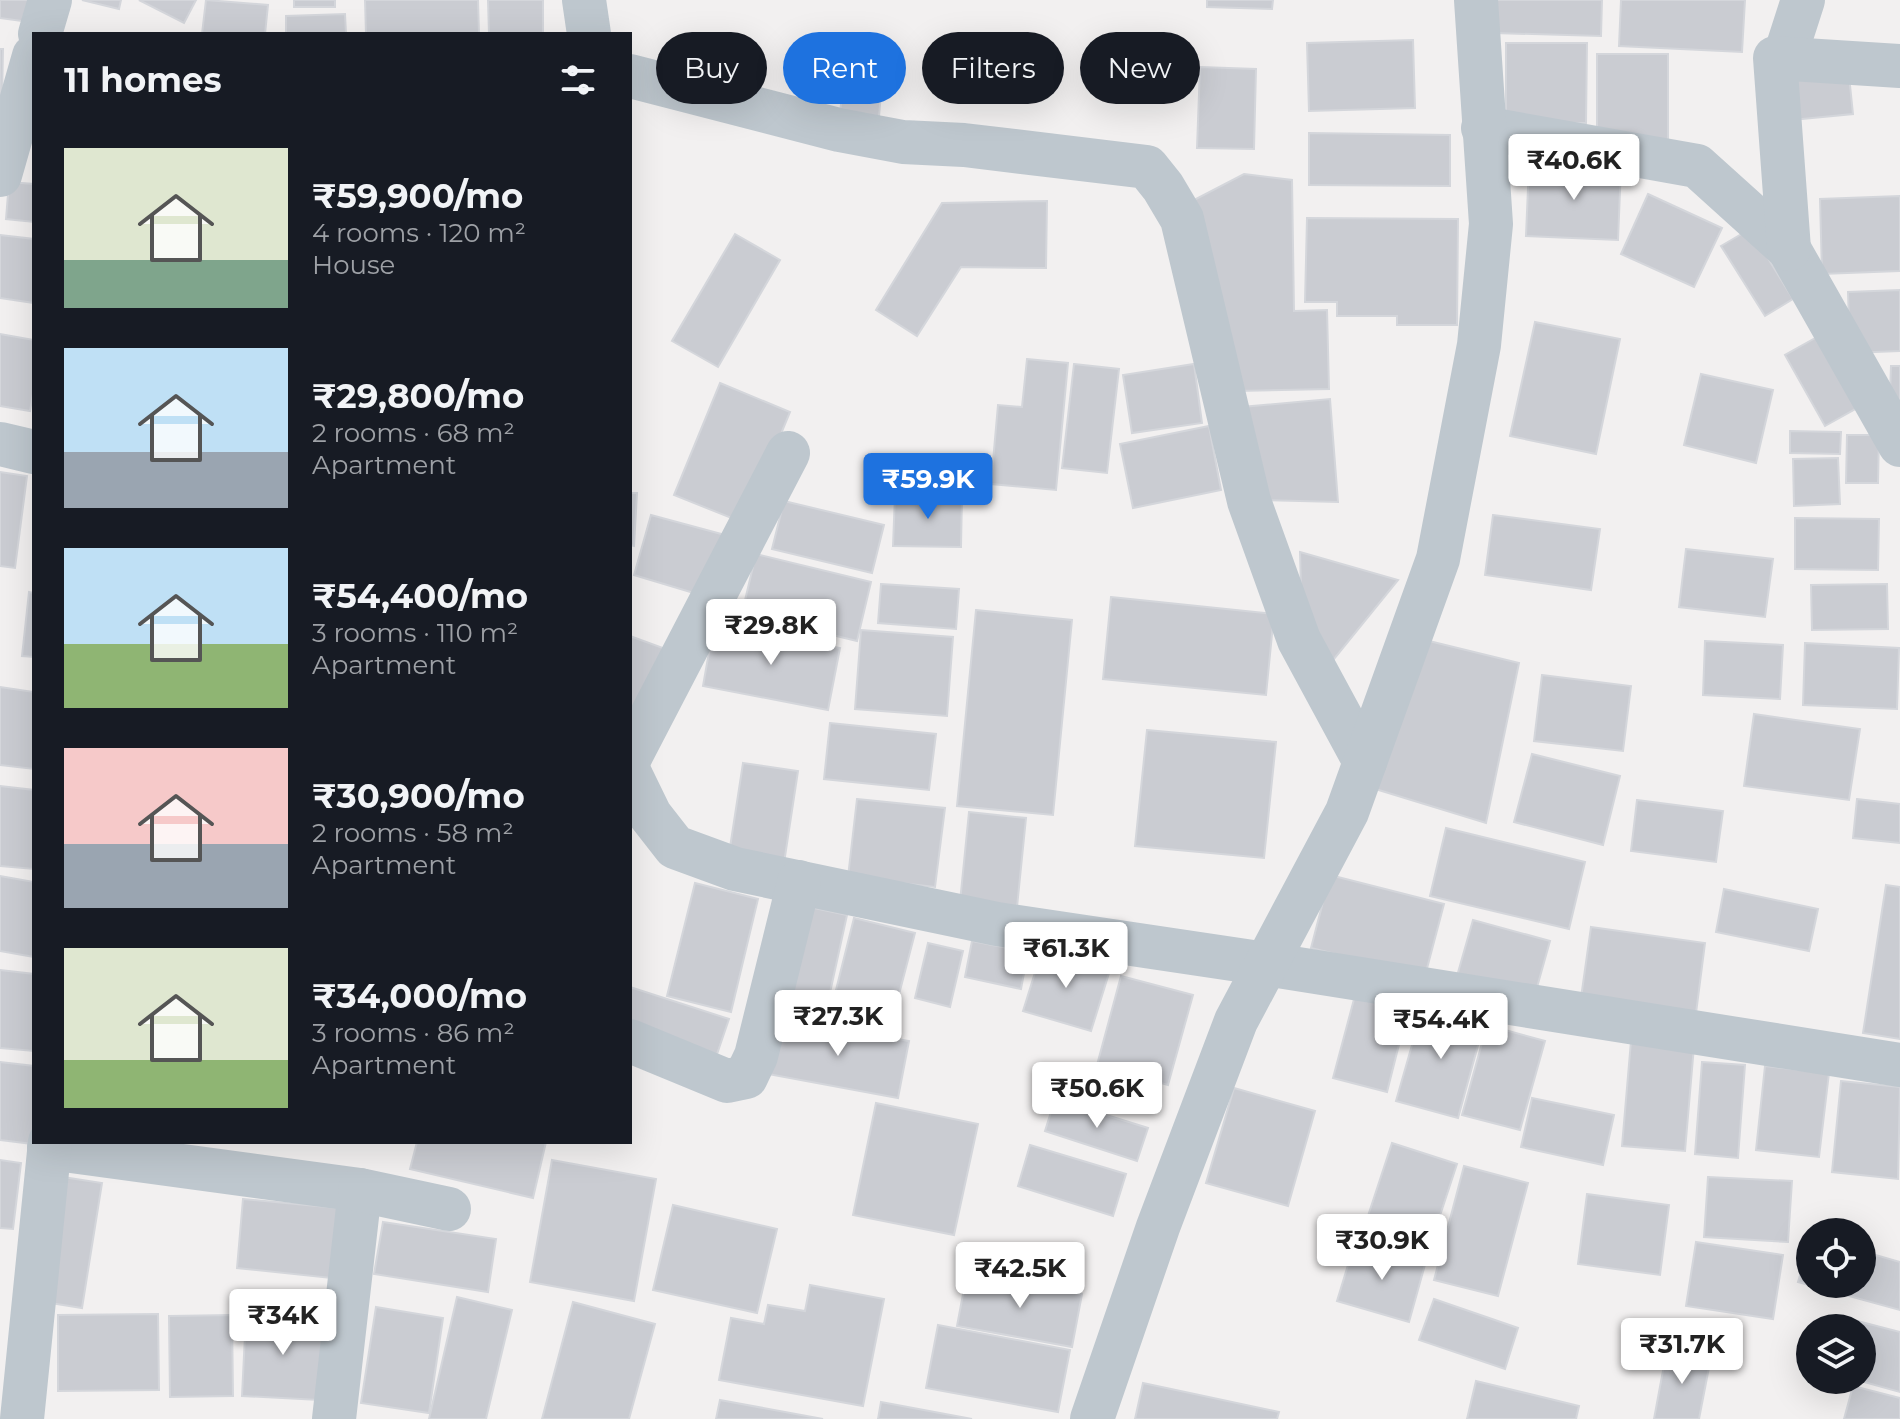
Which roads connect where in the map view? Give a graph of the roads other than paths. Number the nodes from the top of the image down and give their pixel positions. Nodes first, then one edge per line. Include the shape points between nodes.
1 (50, 0) edge
2 (584, 0) edge
3 (1476, 0) edge
4 (1803, 0) edge
5 (41, 32) edge
6 (589, 32) edge
7 (1784, 59) junction
8 (32, 63) edge
9 (1900, 66) edge
10 (632, 77) edge
11 (1483, 128) junction
12 (0, 175) edge
13 (1789, 249) junction
14 (0, 444) edge
15 (1900, 445) edge
16 (32, 452) edge
17 (788, 453) dead end
18 (632, 753) edge
19 (1365, 762) junction
20 (632, 778) edge
21 (799, 882) junction
22 (1266, 964) junction
23 (632, 1042) edge
24 (1900, 1065) edge
25 (50, 1145) edge
26 (360, 1190) junction
27 (449, 1209) dead end
28 (22, 1419) edge
29 (334, 1419) edge
30 (1092, 1419) edge

1 - 5 street
2 - 6 street
3 - 11 street
4 - 7 street
7 - 9 street
7 - 13 street via 1775,58
8 - 12 street
10 - 19 street via 903,142 1147,167 1182,219 1249,501 1299,640
11 - 13 street via 1697,166
11 - 19 street via 1491,224 1479,345 1438,559
13 - 15 street
14 - 16 street
17 - 18 street
19 - 22 street via 1347,812
20 - 21 street via 650,815 675,847 735,869
21 - 22 street via 997,924
21 - 23 street via 756,1056 746,1077 727,1081
22 - 24 street
22 - 30 street via 1230,1035
25 - 26 street
25 - 28 street
26 - 27 street
26 - 29 street

